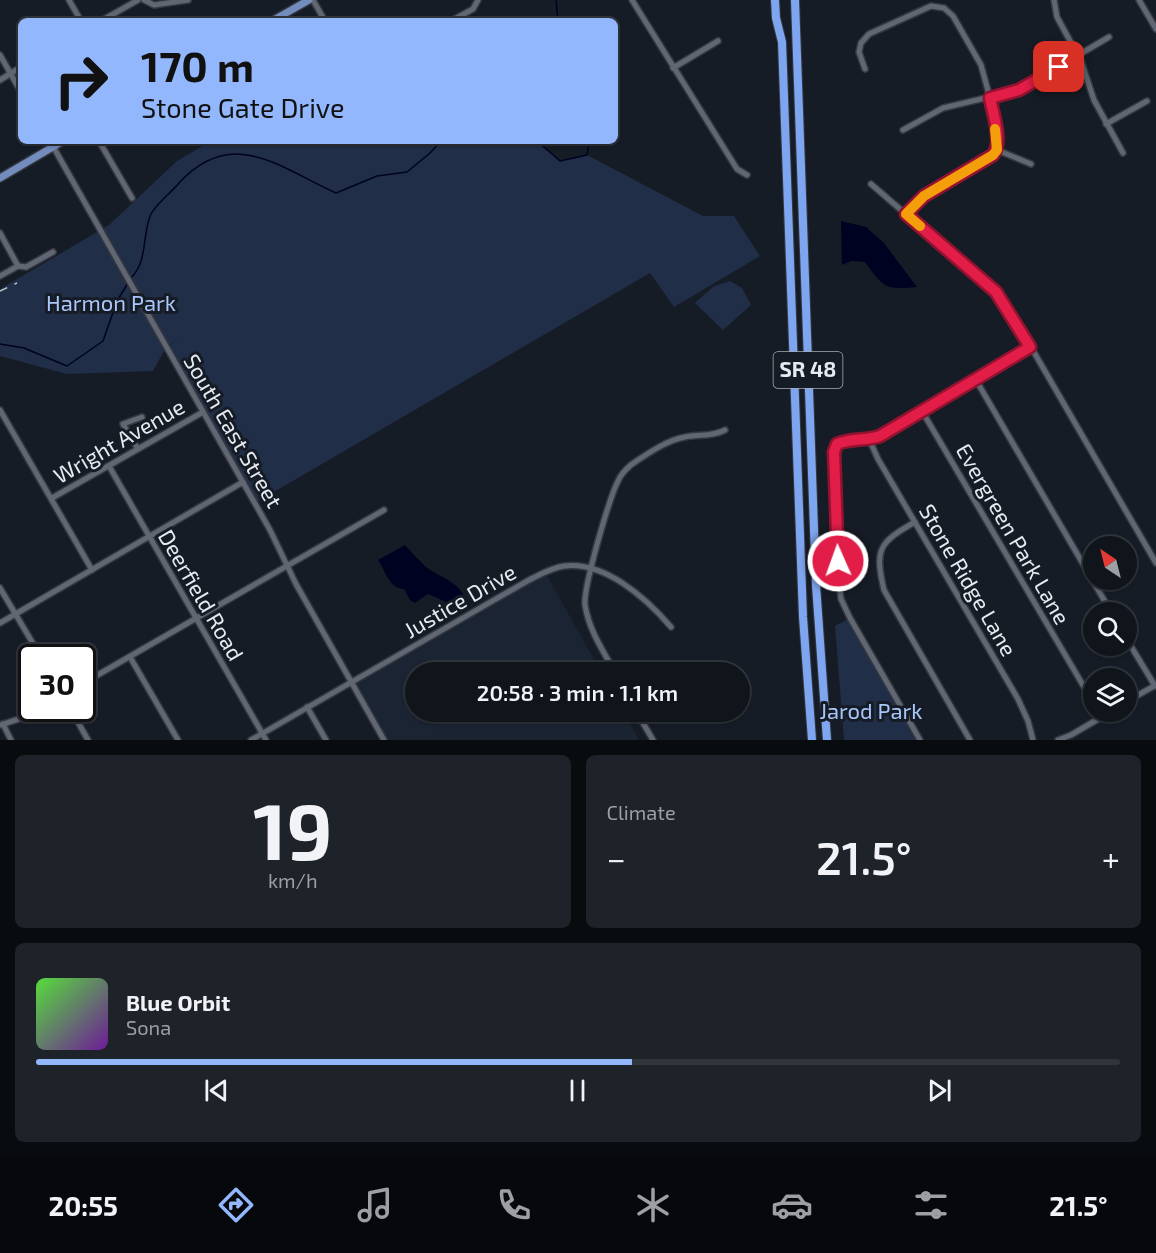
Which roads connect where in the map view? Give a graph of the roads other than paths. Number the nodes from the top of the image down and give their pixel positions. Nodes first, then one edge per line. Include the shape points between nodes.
1 (69, 0) edge
2 (138, 0) edge
3 (144, 0) edge
4 (188, 0) edge
5 (309, 0) edge
6 (313, 0) edge
7 (478, 0) edge
8 (632, 0) edge
9 (775, 0) edge
10 (780, 0) edge
11 (795, 0) edge
12 (1054, 0) edge
13 (1139, 0) edge
14 (79, 18) edge
15 (106, 18) edge
16 (277, 18) edge
17 (323, 18) edge
18 (456, 18) edge
19 (1156, 29) edge
20 (1109, 38) dead end
21 (718, 41) dead end
22 (782, 42) junction
23 (0, 55) edge
24 (1078, 56) junction
25 (673, 68) junction
26 (866, 69) dead end
27 (18, 70) edge
28 (10, 74) junction
29 (0, 80) edge
30 (18, 87) edge
31 (990, 98) junction
32 (1147, 101) dead end
33 (1107, 124) junction
34 (903, 130) dead end
35 (51, 144) edge
36 (101, 144) edge
37 (997, 150) junction
38 (1123, 153) dead end
39 (1031, 164) dead end
40 (747, 175) dead end
41 (0, 178) edge
42 (871, 183) dead end
43 (132, 198) dead end
44 (906, 214) junction
45 (0, 233) edge
46 (53, 252) dead end
47 (18, 266) junction
48 (0, 276) edge
49 (1030, 347) junction
50 (976, 380) junction
51 (0, 410) edge
52 (922, 411) junction
53 (203, 412) junction
54 (142, 417) dead end
55 (725, 430) dead end
56 (869, 440) junction
57 (138, 449) junction
58 (109, 466) junction
59 (243, 482) junction
60 (52, 498) junction
61 (384, 510) dead end
62 (915, 522) junction
63 (149, 537) junction
64 (1156, 563) edge
65 (288, 565) junction
66 (591, 568) junction
67 (92, 570) junction
68 (0, 588) edge
69 (1105, 602) edge
70 (16, 614) junction
71 (197, 619) junction
72 (0, 623) edge
73 (671, 627) dead end
74 (33, 644) edge
75 (1137, 656) edge
76 (130, 657) junction
77 (609, 662) edge
78 (96, 676) edge
79 (351, 682) junction
80 (1083, 685) edge
81 (1156, 686) edge
82 (1137, 696) edge
83 (307, 707) junction
84 (18, 719) edge
85 (78, 722) edge
86 (642, 722) edge
87 (1092, 722) edge
88 (2, 724) edge
89 (262, 733) junction
90 (11, 740) edge
91 (88, 740) edge
92 (178, 740) edge
93 (251, 740) edge
94 (266, 740) edge
95 (326, 740) edge
96 (384, 740) edge
97 (653, 740) edge
98 (812, 740) edge
99 (827, 740) edge
100 (920, 740) edge
101 (970, 740) edge
102 (1033, 740) edge
103 (1058, 740) edge

1 - 14 street
2 - 15 street
3 - 4 street via 154,5
5 - 16 main road
6 - 17 street
7 - 18 street via 473,9
8 - 25 street
9 - 22 highway, SR 48
10 - 22 highway
11 - 99 highway, SR 48 via 816,597
12 - 24 street via 1060,24
13 - 19 street
20 - 24 street
21 - 25 street
22 - 98 highway, SR 48 via 802,594
23 - 28 street
24 - 31 street via 1019,90
24 - 33 street
25 - 40 street via 736,170
26 - 31 street via 859,52 869,34 931,6 944,8 953,16 981,64
27 - 28 street
28 - 29 street
28 - 30 street
31 - 34 street via 943,108
31 - 37 street
32 - 33 street
33 - 38 street
35 - 41 main road
35 - 53 street, South East Street
36 - 43 street
37 - 39 street
37 - 44 street via 924,196
42 - 44 street
44 - 49 street via 996,292
45 - 47 street
46 - 47 street via 26,267
47 - 48 street
49 - 50 street
49 - 64 street
50 - 52 street
50 - 69 street
51 - 60 street
52 - 56 street
52 - 80 street, Evergreen Park Lane
53 - 57 street, Wright Avenue
53 - 59 street, South East Street
54 - 57 street via 123,424
55 - 66 street via 680,438 627,468 616,486
56 - 62 street, Stone Ridge Lane
56 - 100 street via 843,441 834,452 841,599
57 - 58 street, Wright Avenue
58 - 60 street, Wright Avenue
58 - 63 street, Deerfield Road
59 - 63 street
59 - 65 street, South East Street
60 - 67 street
61 - 65 street
62 - 101 street via 883,545 880,555 884,590
62 - 102 street, Stone Ridge Lane via 1018,699
63 - 67 street
63 - 71 street, Deerfield Road
65 - 71 street
65 - 79 street, South East Street
66 - 73 street, Justice Drive via 627,587
66 - 77 street via 585,602 588,618
66 - 79 street, Justice Drive via 570,566 545,572
67 - 70 street
68 - 70 street
70 - 72 street
70 - 74 street
71 - 76 street
71 - 89 street, Deerfield Road
75 - 81 street
76 - 78 street
76 - 92 street
79 - 83 street, Justice Drive
79 - 96 street, South East Street
81 - 82 street
83 - 89 street, Justice Drive
83 - 95 street
84 - 88 street
85 - 91 street
86 - 97 street
87 - 103 street
88 - 90 street
89 - 93 street, Justice Drive
89 - 94 street, Deerfield Road

